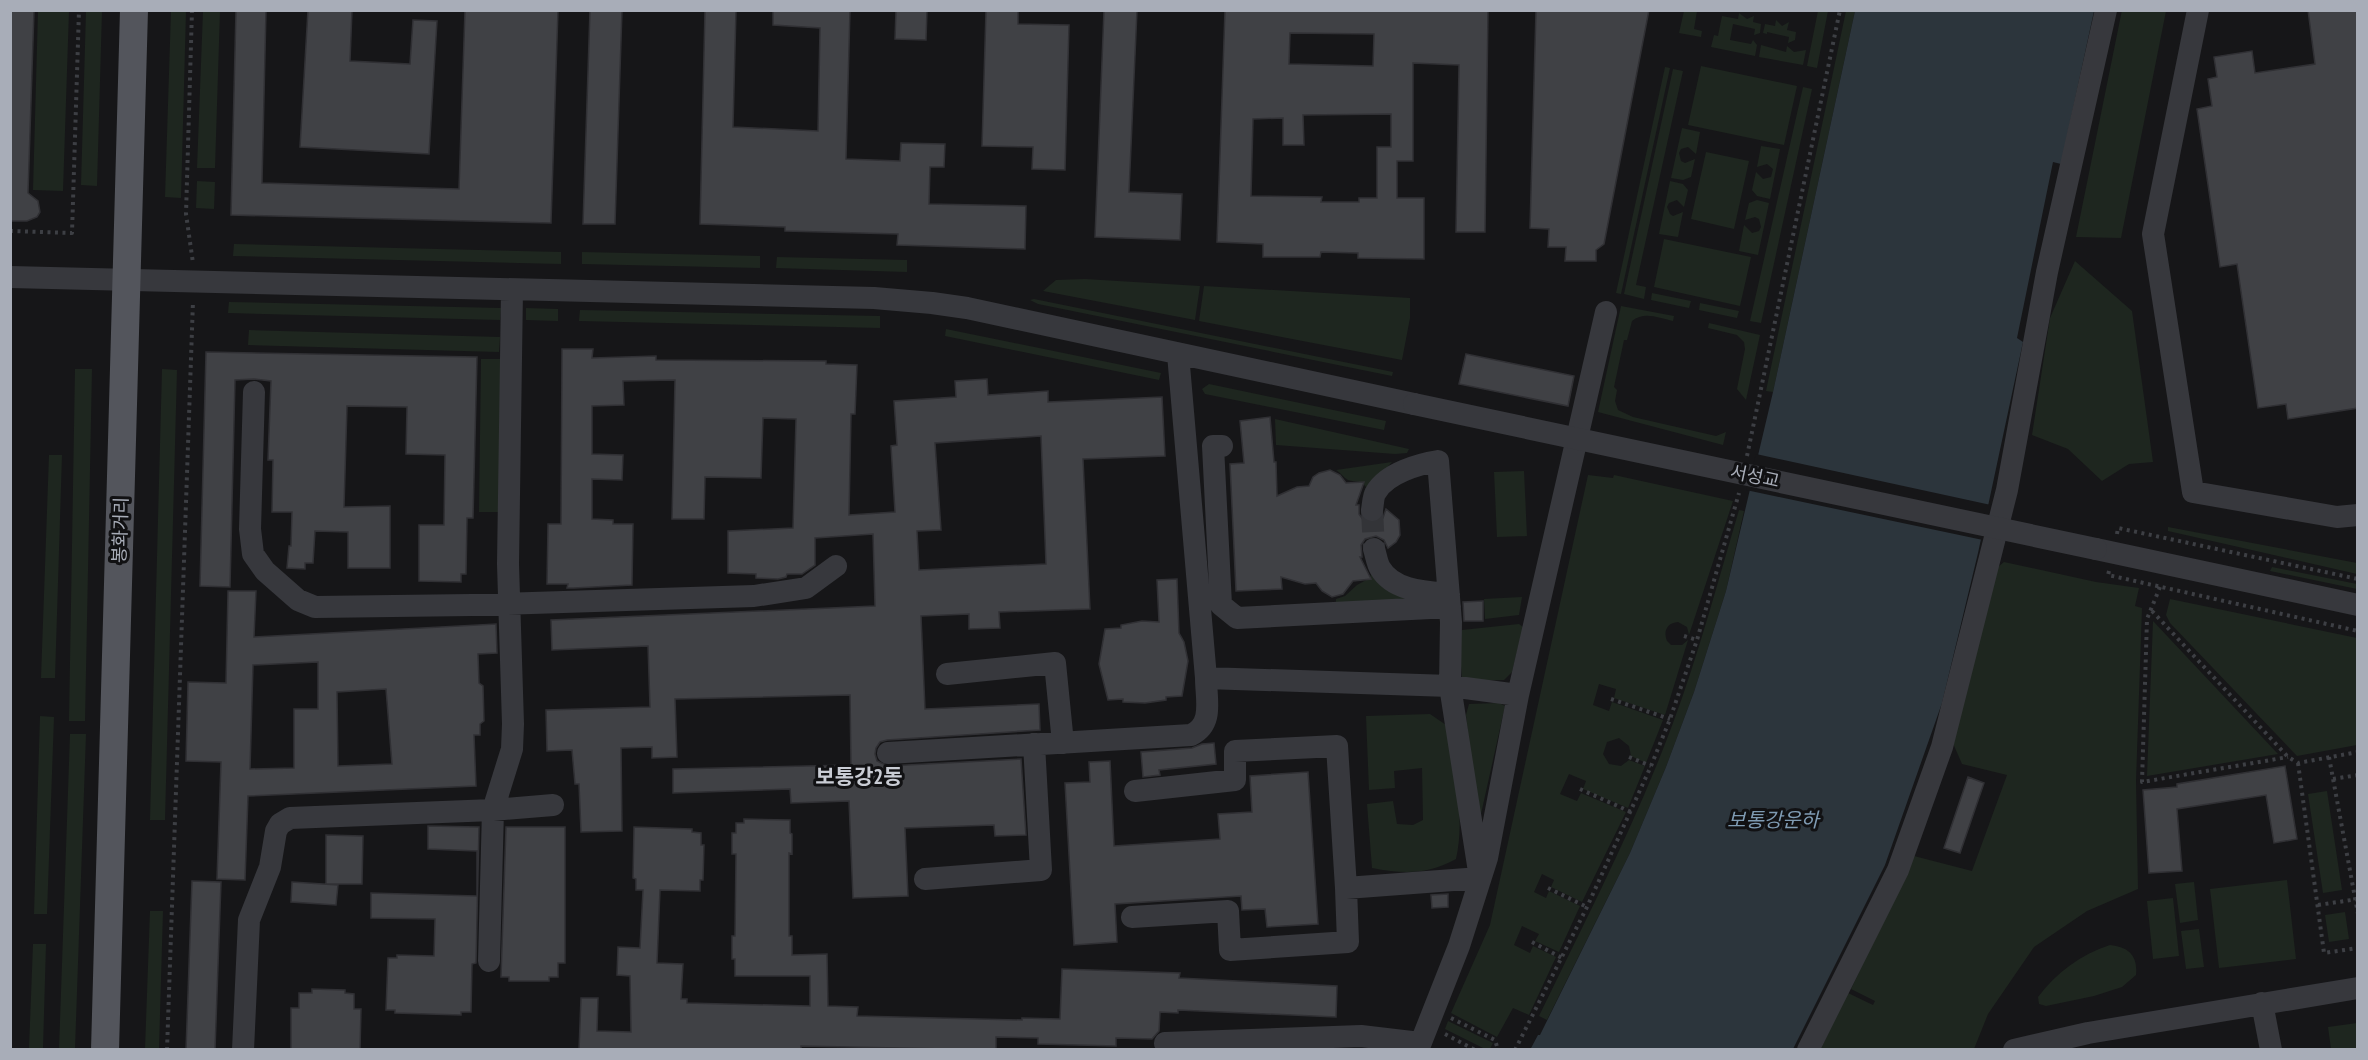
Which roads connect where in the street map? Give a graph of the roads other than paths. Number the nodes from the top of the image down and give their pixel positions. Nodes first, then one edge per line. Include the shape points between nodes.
1 (134, 10) edge
2 (2106, 10) edge
3 (2198, 10) edge
4 (10, 277) edge
5 (127, 280) junction
6 (513, 290) junction
7 (1606, 312) dead end
8 (1178, 354) junction
9 (254, 392) dead end
10 (1222, 446) dead end
11 (1372, 510) tunnel mouth
12 (2358, 514) edge
13 (1374, 549) tunnel mouth
14 (836, 566) dead end
15 (1450, 601) junction
16 (510, 604) junction
17 (2358, 605) edge
18 (947, 674) dead end
19 (1206, 678) junction
20 (1449, 686) junction
21 (1518, 695) junction
22 (1063, 743) junction
23 (1034, 744) junction
24 (888, 753) dead end
25 (1135, 791) dead end
26 (553, 805) dead end
27 (493, 810) junction
28 (1480, 878) junction
29 (925, 879) dead end
30 (1346, 888) junction
31 (1132, 917) dead end
32 (489, 961) dead end
33 (2358, 988) edge
34 (2262, 1003) junction
35 (2089, 1041) edge
36 (1165, 1043) dead end
37 (1419, 1046) edge
38 (105, 1050) edge
39 (243, 1050) edge
40 (1808, 1050) edge
41 (2014, 1050) edge
42 (2271, 1050) edge

1 - 5 main road, 봉화거리
2 - 40 street via 2047,273 2007,490 1942,747 1898,870
3 - 12 street via 2153,234 2193,492 2337,517
4 - 5 street, 서성교
5 - 6 street, 서성교
5 - 38 main road, 봉화거리
6 - 8 street, 서성교 via 874,298 932,303
6 - 16 street
7 - 21 street
8 - 17 street, 서성교, bridge
8 - 19 street
9 - 16 street via 250,529 253,555 298,600 315,607
10 - 15 street via 1213,446 1221,604 1237,618
11 - 15 street via 1376,492 1386,482 1421,463 1438,461
13 - 15 street via 1379,567 1389,579
14 - 16 street via 806,588 754,596
15 - 20 street
16 - 27 street via 512,749
18 - 22 street via 1054,663
19 - 20 street
19 - 22 street via 1207,719 1201,730 1191,735
20 - 21 street
20 - 28 street
21 - 28 street
22 - 23 street
23 - 24 street
23 - 29 street via 1041,870
25 - 30 street via 1235,780 1235,751 1338,746
26 - 27 street
27 - 32 street
27 - 39 street via 290,818 280,824 270,867 249,920
28 - 30 street
28 - 37 street via 1459,946
30 - 31 street via 1348,942 1230,950 1228,911
33 - 34 street
34 - 35 street
34 - 42 street
35 - 41 street
36 - 37 street via 1361,1036

